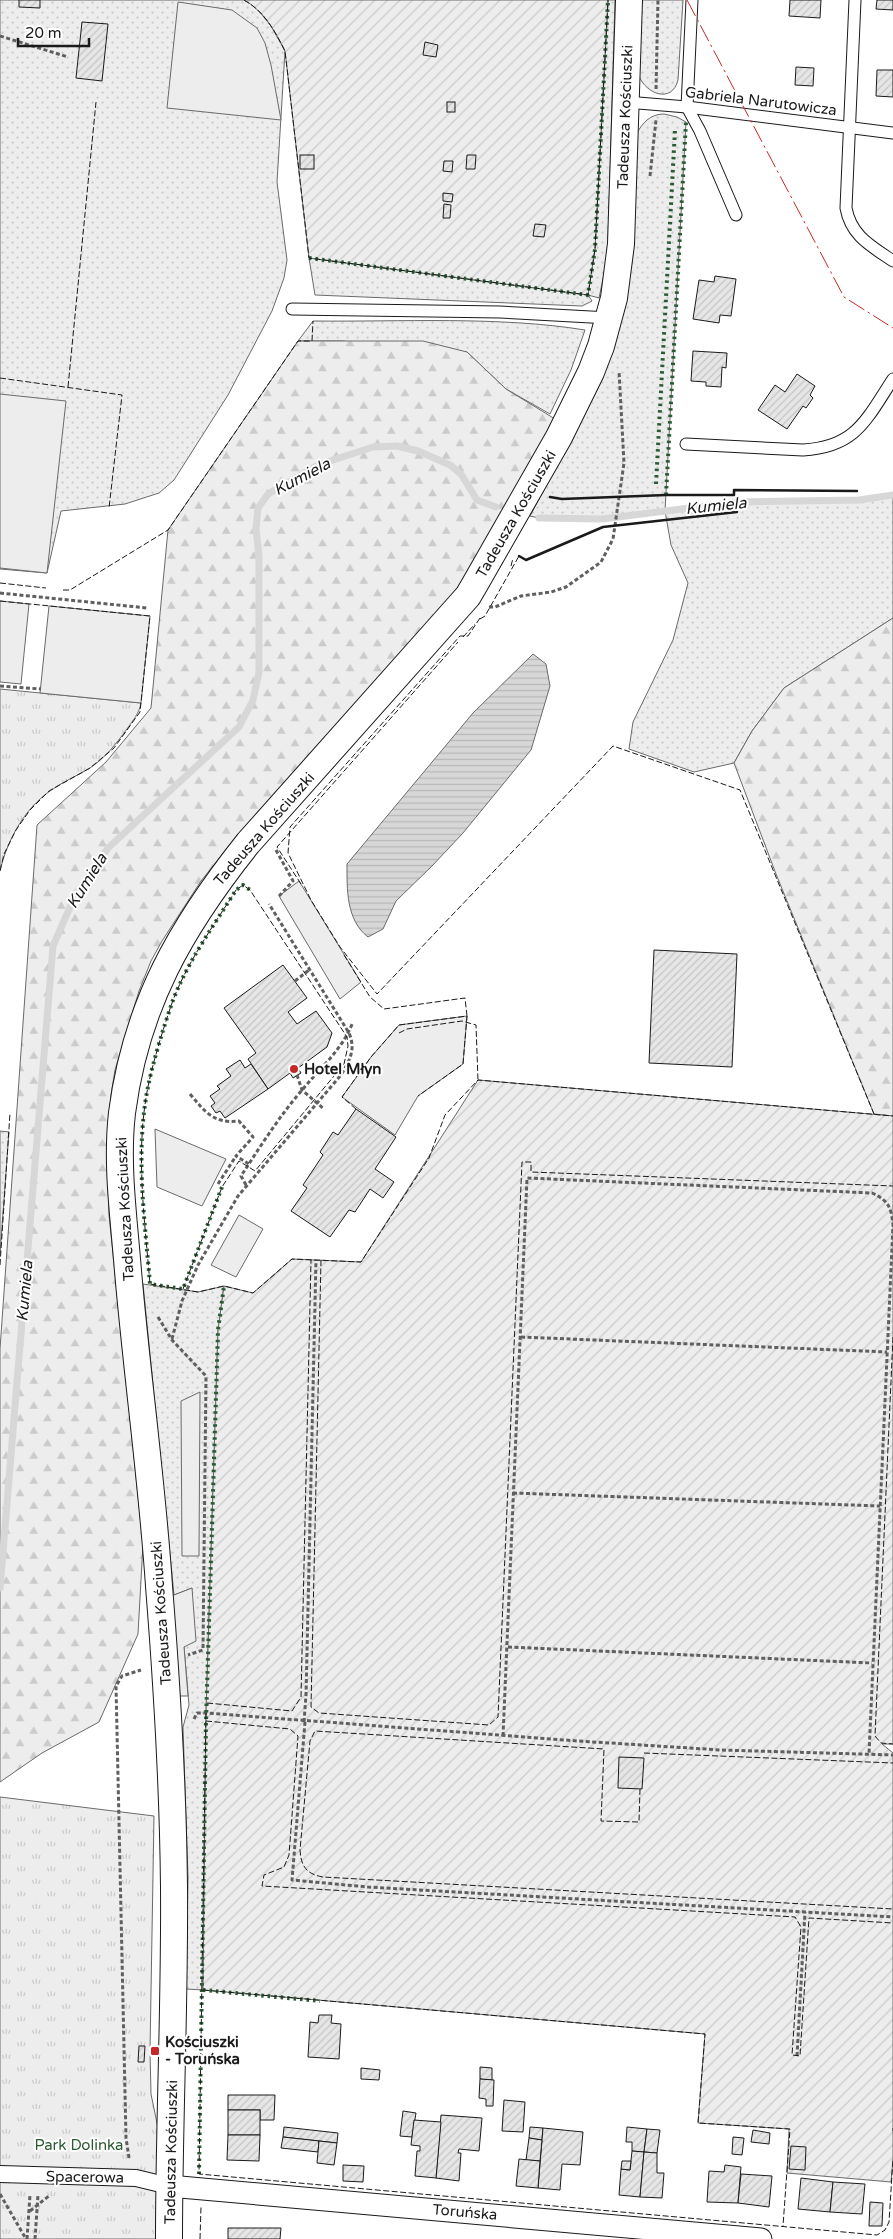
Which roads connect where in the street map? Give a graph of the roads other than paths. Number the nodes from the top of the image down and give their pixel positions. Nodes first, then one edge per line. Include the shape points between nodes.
1 (629, 0) edge
2 (692, 0) edge
3 (855, 0) edge
4 (626, 102) junction
5 (687, 107) junction
6 (850, 127) junction
7 (893, 133) edge
8 (736, 215) dead end
9 (893, 261) edge
10 (292, 309) dead end
11 (609, 318) junction
12 (893, 379) edge
13 (686, 444) dead end
14 (0, 2174) edge
15 (169, 2186) junction
16 (169, 2239) edge
17 (761, 2239) edge

1 - 4 street, Tadeusza Kościuszki
2 - 5 lane
3 - 6 lane
4 - 5 lane, Gabriela Narutowicza
4 - 11 street, Tadeusza Kościuszki via 619,261
5 - 6 lane, Gabriela Narutowicza
5 - 8 lane
6 - 7 lane, Gabriela Narutowicza
6 - 9 lane via 846,194 848,220 861,239
10 - 11 lane via 500,312
11 - 15 street, Tadeusza Kościuszki via 583,390 468,596 218,880 169,958 138,1042 123,1111 121,1177 159,1577 152,1668 173,1819
12 - 13 lane via 857,430 840,443 822,449
14 - 15 street, Spacerowa via 136,2178
15 - 16 street, Tadeusza Kościuszki
15 - 17 street, Toruńska

